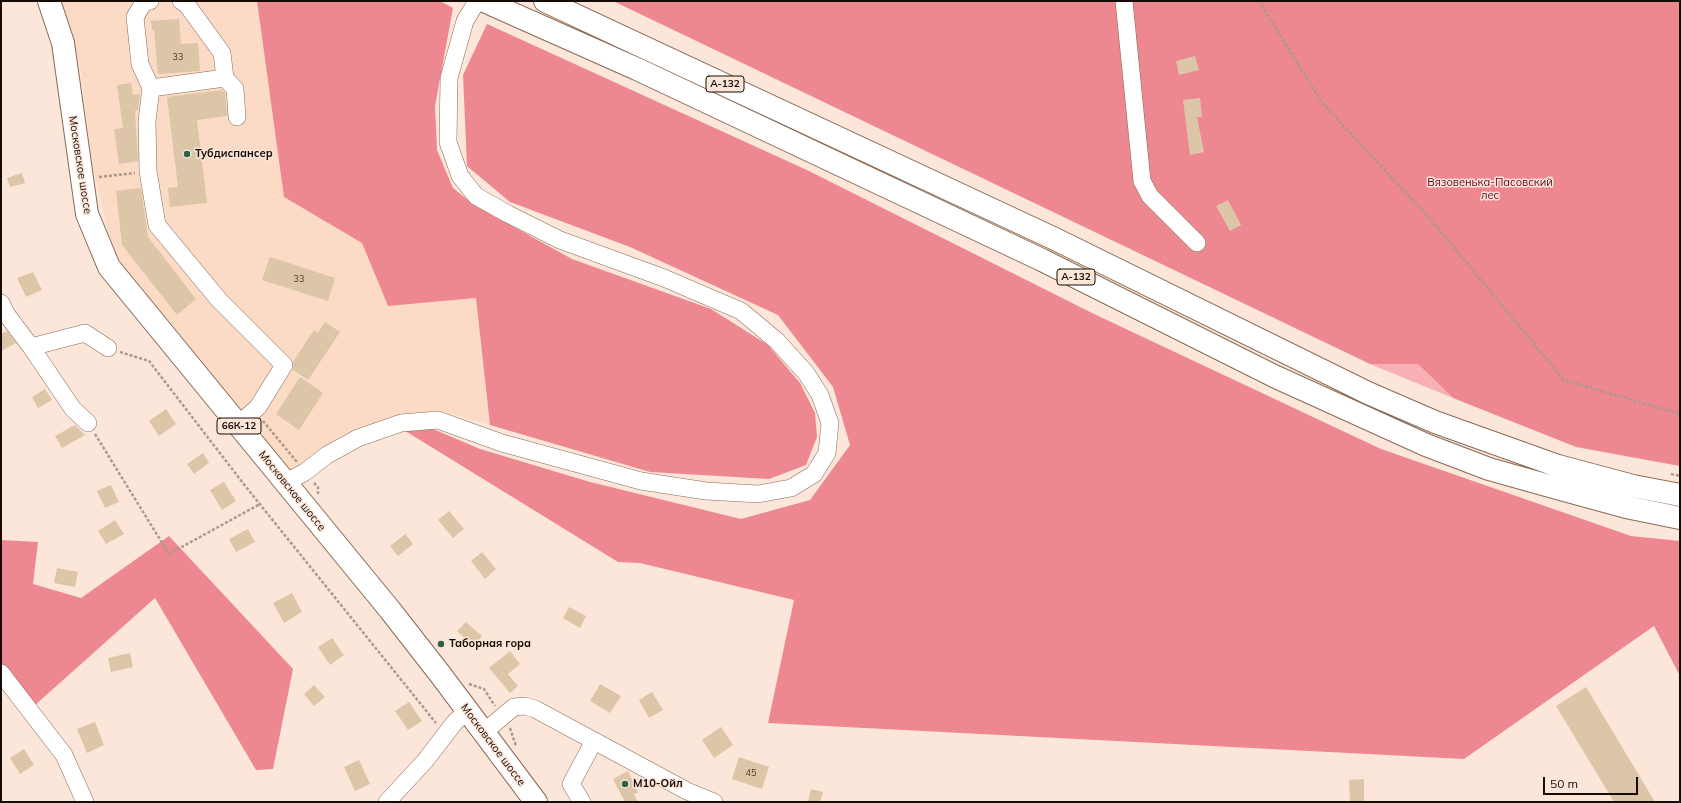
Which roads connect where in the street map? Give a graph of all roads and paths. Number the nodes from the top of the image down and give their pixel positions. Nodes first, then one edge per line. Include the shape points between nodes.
1 (49, 1) edge
2 (150, 1) edge
3 (181, 1) edge
4 (477, 1) edge
5 (484, 1) edge
6 (545, 1) edge
7 (1124, 1) edge
8 (1259, 1) edge
9 (225, 78) junction
10 (151, 88) junction
11 (237, 117) dead end
12 (148, 171) junction
13 (96, 178) dead end
14 (1197, 243) dead end
15 (1, 303) edge
16 (31, 347) junction
17 (108, 348) joint
18 (1680, 414) edge
19 (88, 423) joint
20 (238, 425) junction
21 (285, 483) junction
22 (1680, 495) edge
23 (260, 504) junction
24 (1680, 518) edge
25 (1, 673) edge
26 (467, 711) junction
27 (484, 732) junction
28 (446, 734) junction
29 (594, 741) junction
30 (681, 796) edge
31 (85, 802) edge
32 (387, 802) edge
33 (536, 802) edge
34 (582, 802) edge
35 (714, 802) edge

1 - 20 main road, Московское шоссе / 66К-12 via 63,43 87,214 109,267
2 - 10 street via 144,2 135,17 140,64
3 - 9 street via 186,4 222,53
4 - 21 street via 465,21 449,78 448,142 460,176 476,196 560,240 664,278 741,310 777,341 806,373 820,395 830,423 827,453 814,474 791,488 758,494 706,491 641,481 502,443 438,420 401,423 358,438
5 - 24 main road, А-132 via 637,69 1035,256 1276,376 1426,445 1489,469
6 - 22 main road, А-132 via 1054,239 1368,393 1450,428 1558,466 1633,486
7 - 14 street via 1142,181 1150,196
8 - 18 path via 1322,103 1427,215 1564,380
9 - 10 street
9 - 11 street via 236,89
10 - 12 street via 146,121
12 - 13 path
12 - 20 street via 157,225 218,300 284,365 258,408
15 - 16 street
16 - 17 street via 85,333
16 - 19 street via 73,409
17 - 23 path via 149,360
19 - 23 path via 168,554
20 - 21 main road, Московское шоссе / 66К-12
21 - 26 main road, Московское шоссе / 66К-12 via 394,616
23 - 28 path
25 - 31 street via 64,755
26 - 27 main road, Московское шоссе / 66К-12
26 - 28 street
27 - 29 street via 514,707 525,706
27 - 33 main road, Московское шоссе / 66К-12
28 - 32 street
29 - 30 street
29 - 34 street via 571,784
30 - 35 street

